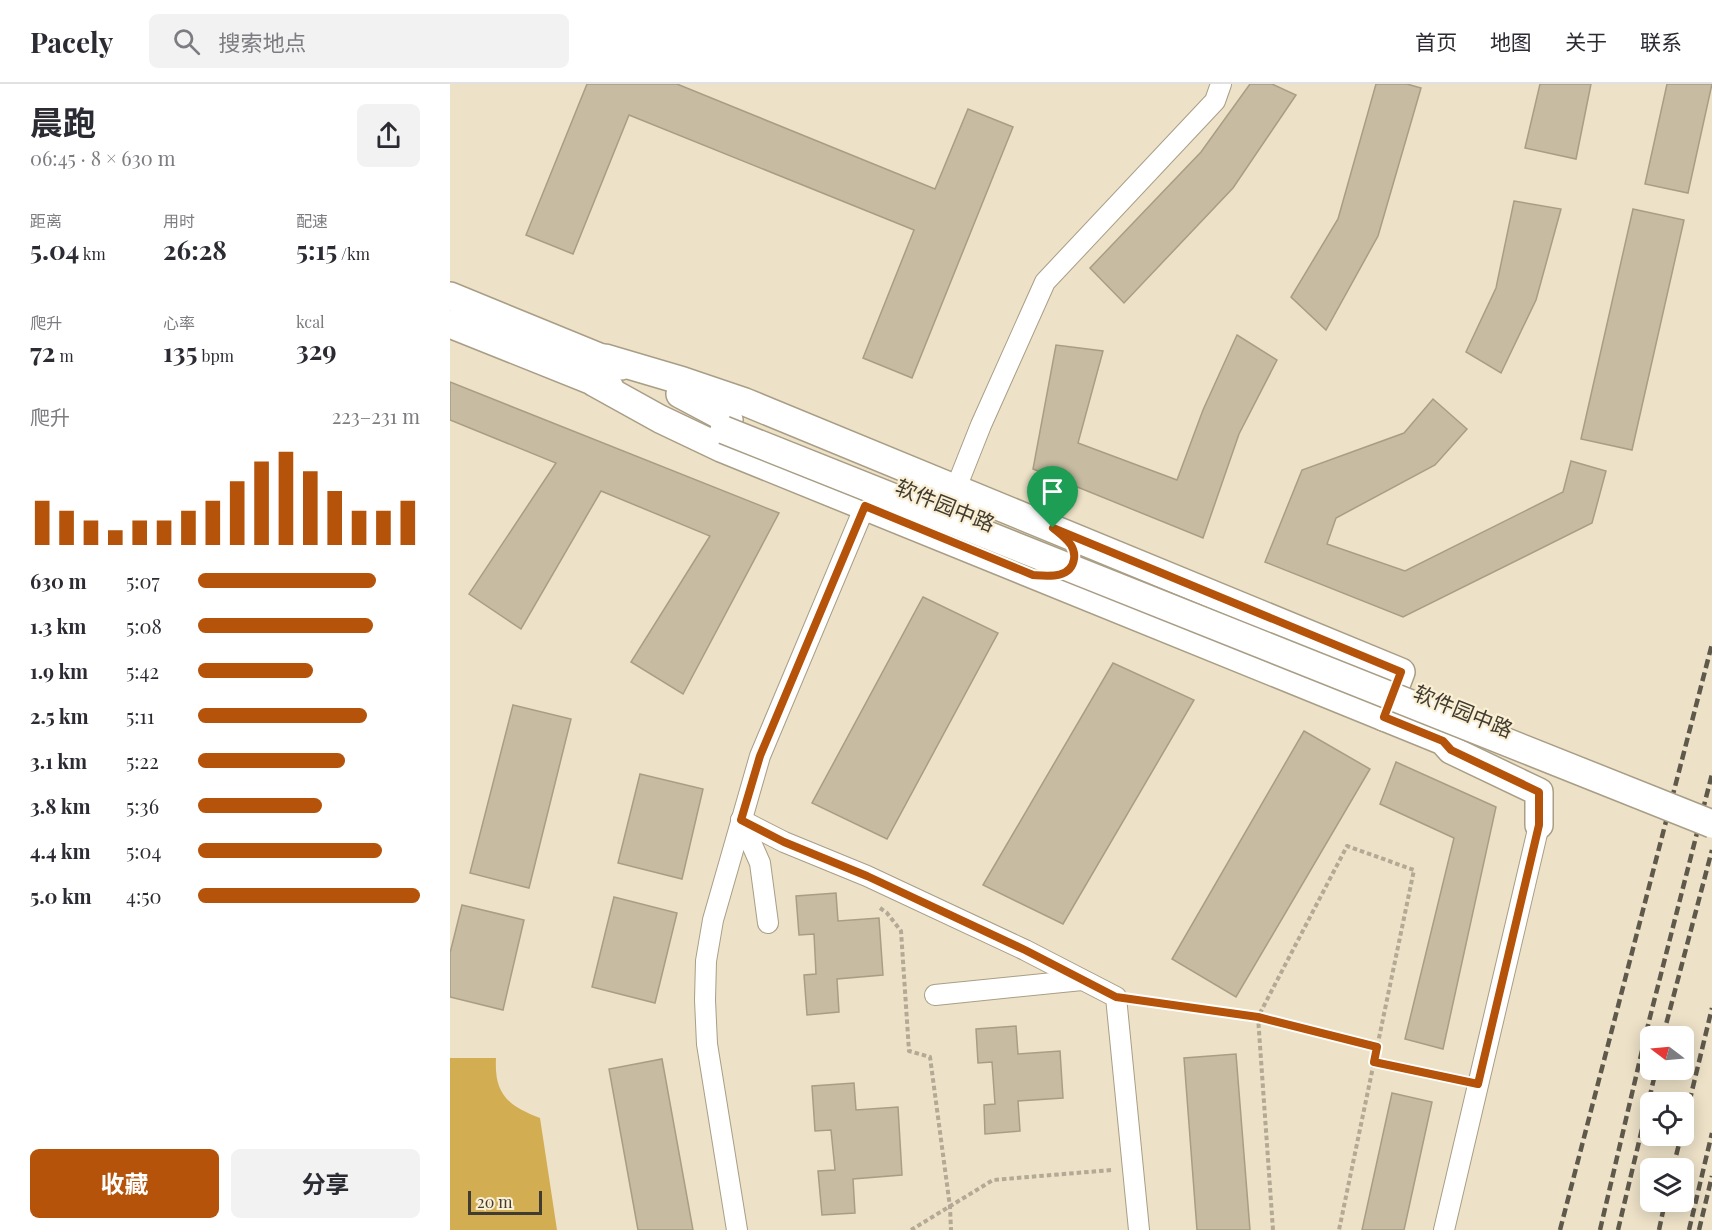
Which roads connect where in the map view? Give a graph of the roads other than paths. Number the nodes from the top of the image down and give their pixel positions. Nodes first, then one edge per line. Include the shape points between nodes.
1 (1221, 84) edge
2 (450, 296) edge
3 (450, 324) edge
4 (605, 358) junction
5 (595, 383) junction
6 (726, 425) junction
7 (956, 488) junction
8 (865, 506) junction
9 (1053, 528) junction
10 (1033, 575) junction
11 (1384, 717) junction
12 (1712, 811) edge
13 (741, 820) junction
14 (1712, 824) edge
15 (1539, 825) joint
16 (768, 923) dead end
17 (1082, 980) junction
18 (935, 995) dead end
19 (737, 1230) edge
20 (1139, 1230) edge
21 (1444, 1230) edge

1 - 7 street via 1215,101 1045,282
2 - 4 main road, 软件园中路
3 - 5 main road, 软件园中路
4 - 6 main road, 软件园中路
4 - 7 main road via 745,402
5 - 6 main road, 软件园中路
5 - 8 main road via 721,448
6 - 12 main road, 软件园中路
6 - 14 main road, 软件园中路, bridge
7 - 9 main road
8 - 10 main road
8 - 13 street via 760,756
9 - 10 main road via 1075,552 1073,563 1066,572 1054,576
9 - 11 main road via 1401,672
10 - 11 main road
11 - 15 main road via 1443,741 1451,750 1539,792
13 - 16 street via 760,863
13 - 17 street
13 - 19 street via 713,920 705,1000 707,1044
15 - 21 street
17 - 18 street
17 - 20 street via 1116,997

